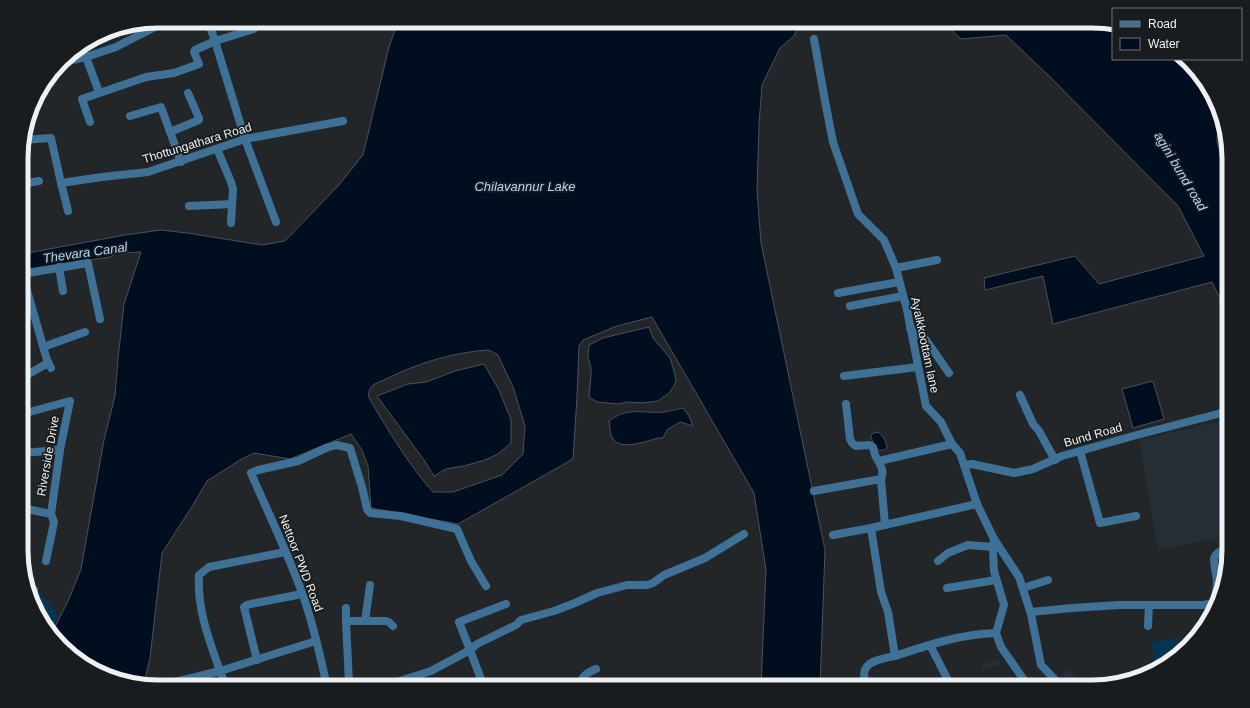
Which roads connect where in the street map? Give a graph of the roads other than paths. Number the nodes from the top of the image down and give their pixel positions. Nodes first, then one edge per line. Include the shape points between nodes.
1 (210, 28) edge
2 (254, 28) edge
3 (148, 29) edge
4 (814, 39) dead end
5 (215, 41) junction
6 (86, 57) junction
7 (72, 60) edge
8 (99, 92) junction
9 (188, 93) dead end
10 (130, 116) dead end
11 (343, 121) dead end
12 (90, 122) dead end
13 (170, 132) junction
14 (29, 139) edge
15 (245, 139) junction
16 (217, 148) junction
17 (181, 162) junction
18 (39, 181) dead end
19 (28, 183) edge
20 (61, 183) junction
21 (232, 204) junction
22 (189, 206) dead end
23 (68, 211) dead end
24 (276, 222) dead end
25 (231, 223) dead end
26 (937, 260) dead end
27 (58, 267) junction
28 (896, 268) junction
29 (28, 273) edge
30 (899, 282) junction
31 (63, 291) dead end
32 (838, 293) dead end
33 (28, 295) edge
34 (903, 296) junction
35 (850, 306) dead end
36 (100, 319) dead end
37 (910, 328) junction
38 (85, 332) dead end
39 (43, 347) junction
40 (918, 366) junction
41 (949, 374) dead end
42 (28, 375) edge
43 (844, 376) dead end
44 (1020, 395) dead end
45 (846, 404) dead end
46 (28, 412) edge
47 (1222, 413) edge
48 (952, 444) junction
49 (60, 450) junction
50 (1080, 451) junction
51 (28, 453) edge
52 (1055, 460) junction
53 (879, 461) junction
54 (964, 466) junction
55 (881, 479) junction
56 (814, 491) dead end
57 (977, 504) junction
58 (28, 509) edge
59 (50, 514) junction
60 (1136, 516) dead end
61 (885, 525) junction
62 (871, 528) junction
63 (744, 534) dead end
64 (833, 535) dead end
65 (994, 543) junction
66 (1222, 551) edge
67 (285, 552) junction
68 (938, 560) dead end
69 (46, 561) dead end
70 (996, 580) junction
71 (1048, 580) dead end
72 (1217, 584) edge
73 (370, 585) dead end
74 (486, 586) dead end
75 (947, 588) dead end
76 (1023, 588) junction
77 (302, 594) junction
78 (506, 604) dead end
79 (1210, 604) edge
80 (1149, 605) junction
81 (346, 608) dead end
82 (1031, 612) junction
83 (346, 621) junction
84 (365, 621) junction
85 (393, 626) dead end
86 (1148, 626) dead end
87 (996, 633) junction
88 (316, 641) junction
89 (930, 645) junction
90 (470, 650) junction
91 (895, 656) junction
92 (257, 660) junction
93 (596, 669) dead end
94 (220, 671) junction
95 (183, 680) edge
96 (223, 680) edge
97 (326, 680) edge
98 (349, 680) edge
99 (404, 680) edge
100 (481, 680) edge
101 (581, 680) edge
102 (865, 680) edge
103 (948, 680) edge
104 (1024, 680) edge
105 (1055, 680) edge

1 - 5 street
2 - 5 street
3 - 6 street via 116,47
4 - 28 street, Ayalkkoottam lane via 833,142 858,214 884,240
5 - 8 street via 195,50 199,64
5 - 15 street
6 - 7 street
6 - 8 street
8 - 12 street via 82,99
9 - 13 street via 200,118
10 - 13 street via 161,107
11 - 15 street, Thottungathara Road
13 - 17 street
14 - 20 street via 51,138
15 - 16 street, Thottungathara Road
15 - 24 street
16 - 17 street, Thottungathara Road
16 - 21 street via 233,189
17 - 20 street, Thottungathara Road via 148,172
18 - 19 street
20 - 23 street
21 - 22 street
21 - 25 street
26 - 28 street
27 - 29 street
27 - 31 street
27 - 36 street via 88,263
28 - 30 street, Ayalkkoottam lane
30 - 32 street
30 - 34 street, Ayalkkoottam lane
33 - 39 street
34 - 35 street
34 - 37 street, Ayalkkoottam lane
37 - 40 street, Ayalkkoottam lane
37 - 41 street via 926,340
38 - 39 street
39 - 42 street via 50,366
40 - 43 street
40 - 48 street, Ayalkkoottam lane via 926,406 941,422
44 - 52 street via 1033,424
45 - 53 street via 852,443 856,446 873,447
46 - 49 street, Riverside Drive via 70,401
47 - 50 street, Bund Road
48 - 53 street
48 - 54 street, Ayalkkoottam lane via 960,453
49 - 51 street
49 - 59 street, Riverside Drive
50 - 52 street, Bund Road
50 - 60 street via 1100,523
52 - 54 street, Bund Road via 1014,473 972,464
53 - 55 street
54 - 57 street, Ayalkkoottam lane
55 - 56 street
55 - 61 street
57 - 61 street
57 - 65 street, Ayalkkoottam lane
58 - 59 street
59 - 69 street, Riverside Drive via 54,522
61 - 62 street
62 - 64 street
62 - 91 street
63 - 90 street via 705,558 647,585 616,588 522,620
65 - 68 street via 968,545
65 - 70 street
65 - 76 street, Ayalkkoottam lane via 1015,570
66 - 72 street via 1214,558
67 - 74 street, Nettoor PWD Road via 251,473 298,461 326,448 343,445 350,448 370,513 401,516 457,529 470,561
67 - 77 street, Nettoor PWD Road
67 - 94 street via 209,567 199,575 198,587 204,625
70 - 75 street
70 - 87 street via 1004,605
71 - 76 street
73 - 84 street
76 - 82 street, Ayalkkoottam lane
77 - 88 street, Nettoor PWD Road
77 - 92 street via 244,607
78 - 90 street via 459,622
79 - 80 street
80 - 82 street via 1080,607
80 - 86 street
81 - 83 street
82 - 105 street, Ayalkkoottam lane via 1041,665
83 - 84 street
83 - 98 street
84 - 85 street via 386,621
87 - 89 street via 978,634
87 - 104 street via 1002,647
88 - 92 street
88 - 97 street, Nettoor PWD Road
89 - 91 street
89 - 103 street
90 - 99 street via 431,672
90 - 100 street
91 - 102 street via 869,665 865,669
92 - 94 street
93 - 101 street via 586,673
94 - 95 street
94 - 96 street

